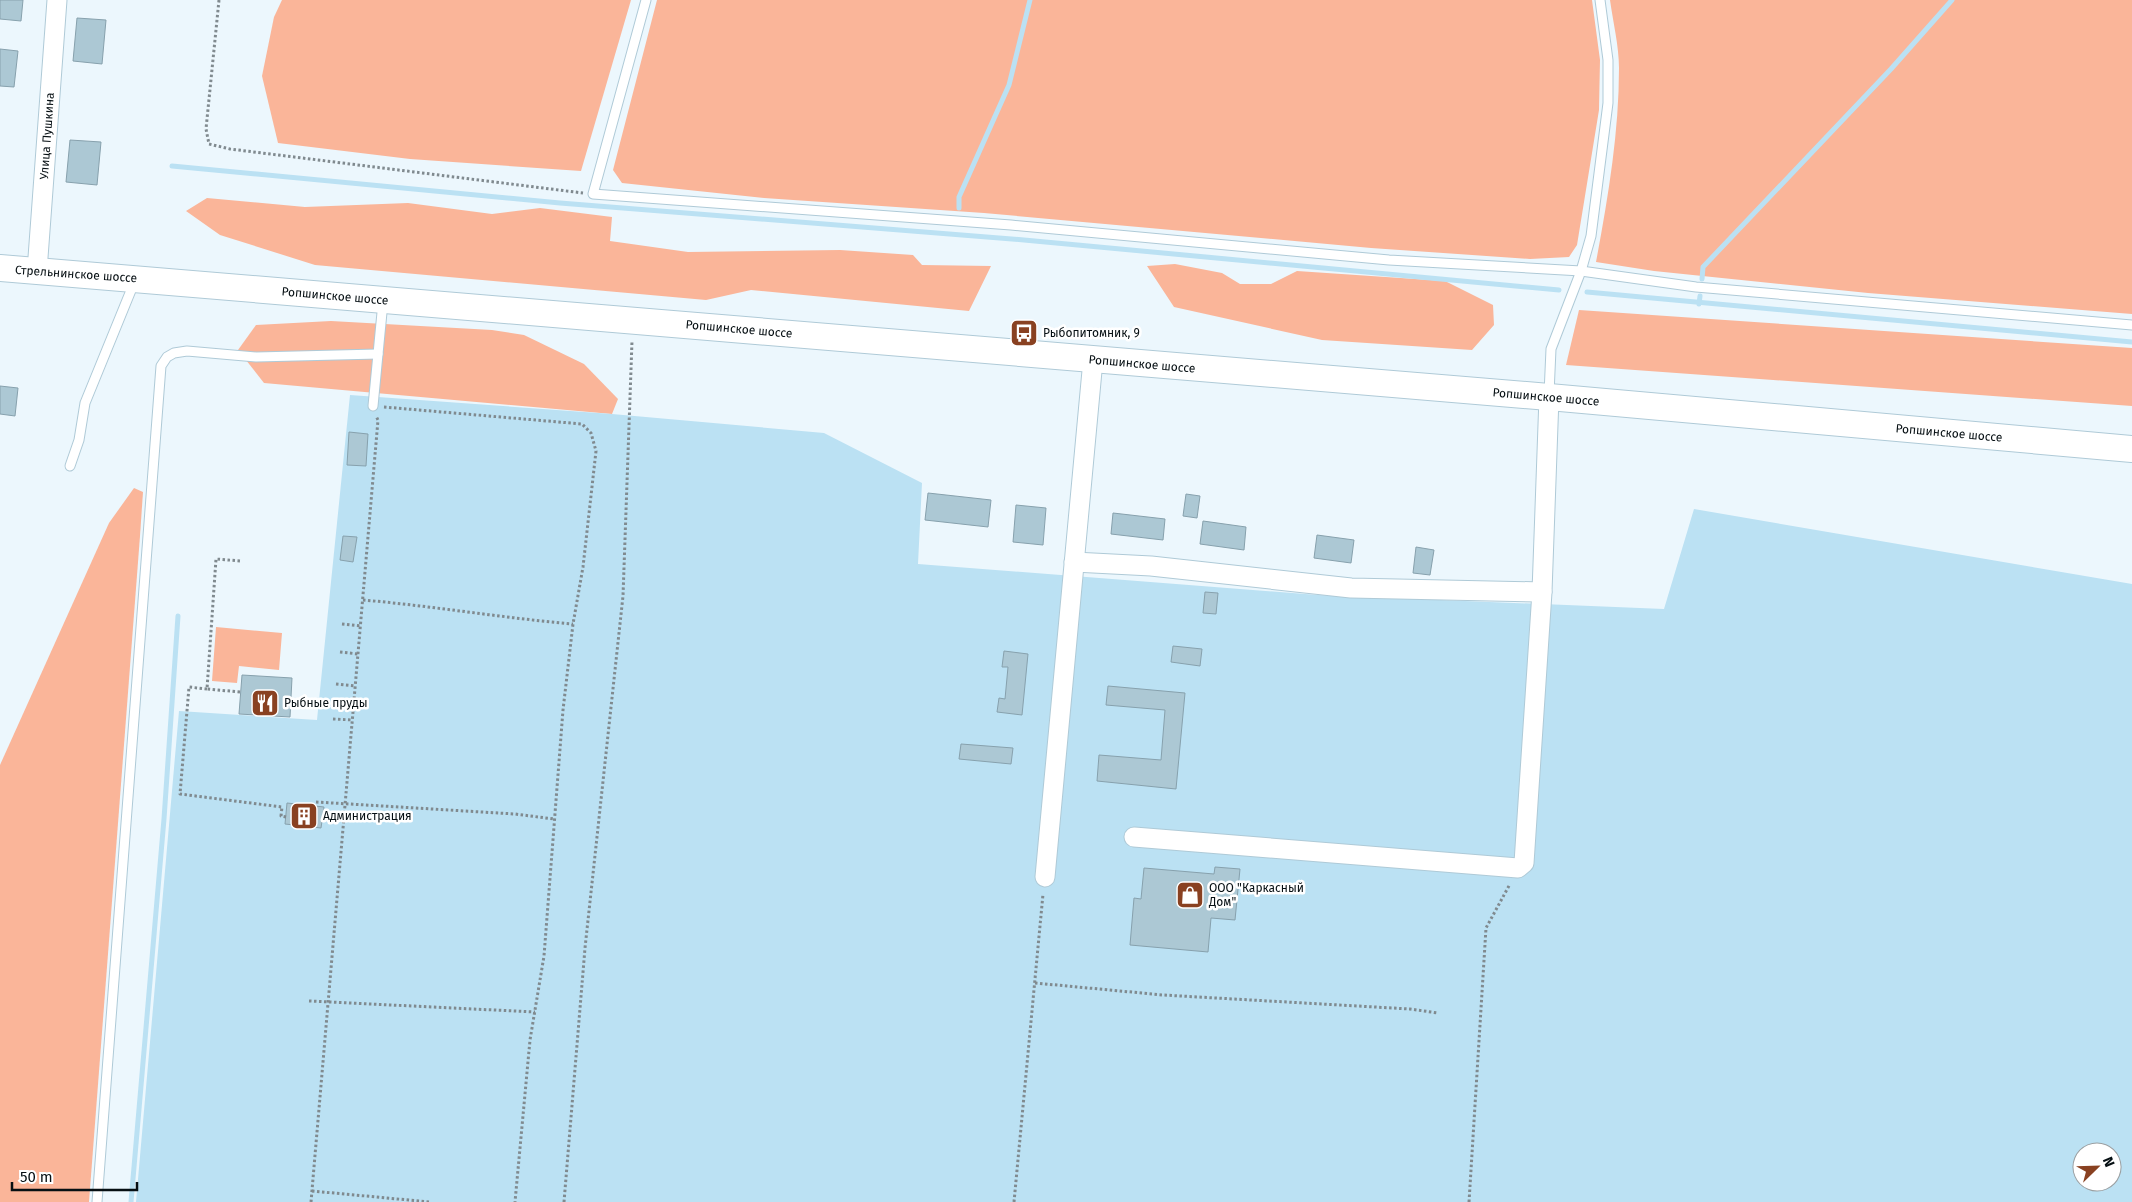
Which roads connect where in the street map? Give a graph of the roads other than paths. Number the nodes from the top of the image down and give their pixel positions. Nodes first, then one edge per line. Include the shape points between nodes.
1 (57, 0) edge
2 (646, 0) edge
3 (1600, 0) edge
4 (0, 268) edge
5 (38, 271) junction
6 (1581, 271) junction
7 (144, 278) junction
8 (383, 300) junction
9 (2132, 325) edge
10 (378, 354) junction
11 (1093, 360) junction
12 (1549, 397) junction
13 (373, 406) road end
14 (2132, 449) edge
15 (70, 466) dead end
16 (1074, 562) junction
17 (1542, 592) junction
18 (1134, 837) dead end
19 (1045, 877) road end
20 (97, 1202) edge

1 - 5 street, Улица Пушкина
2 - 6 lane via 593,194 1011,225 1389,260
3 - 6 lane via 1608,60 1608,103 1590,236
4 - 5 main road, Стрельнинское шоссе
5 - 7 main road, Стрельнинское шоссе
6 - 9 lane via 1696,287
6 - 12 lane via 1552,349
7 - 8 main road, Ропшинское шоссе
7 - 15 lane via 85,403 79,440
8 - 10 lane
8 - 11 main road, Ропшинское шоссе
10 - 13 lane
10 - 20 lane via 256,357 187,351 167,357 161,366
11 - 12 main road, Ропшинское шоссе
11 - 16 street
12 - 14 main road, Ропшинское шоссе
12 - 17 street
16 - 17 street via 1151,566 1351,588
16 - 19 street
17 - 18 street via 1524,863 1518,868

